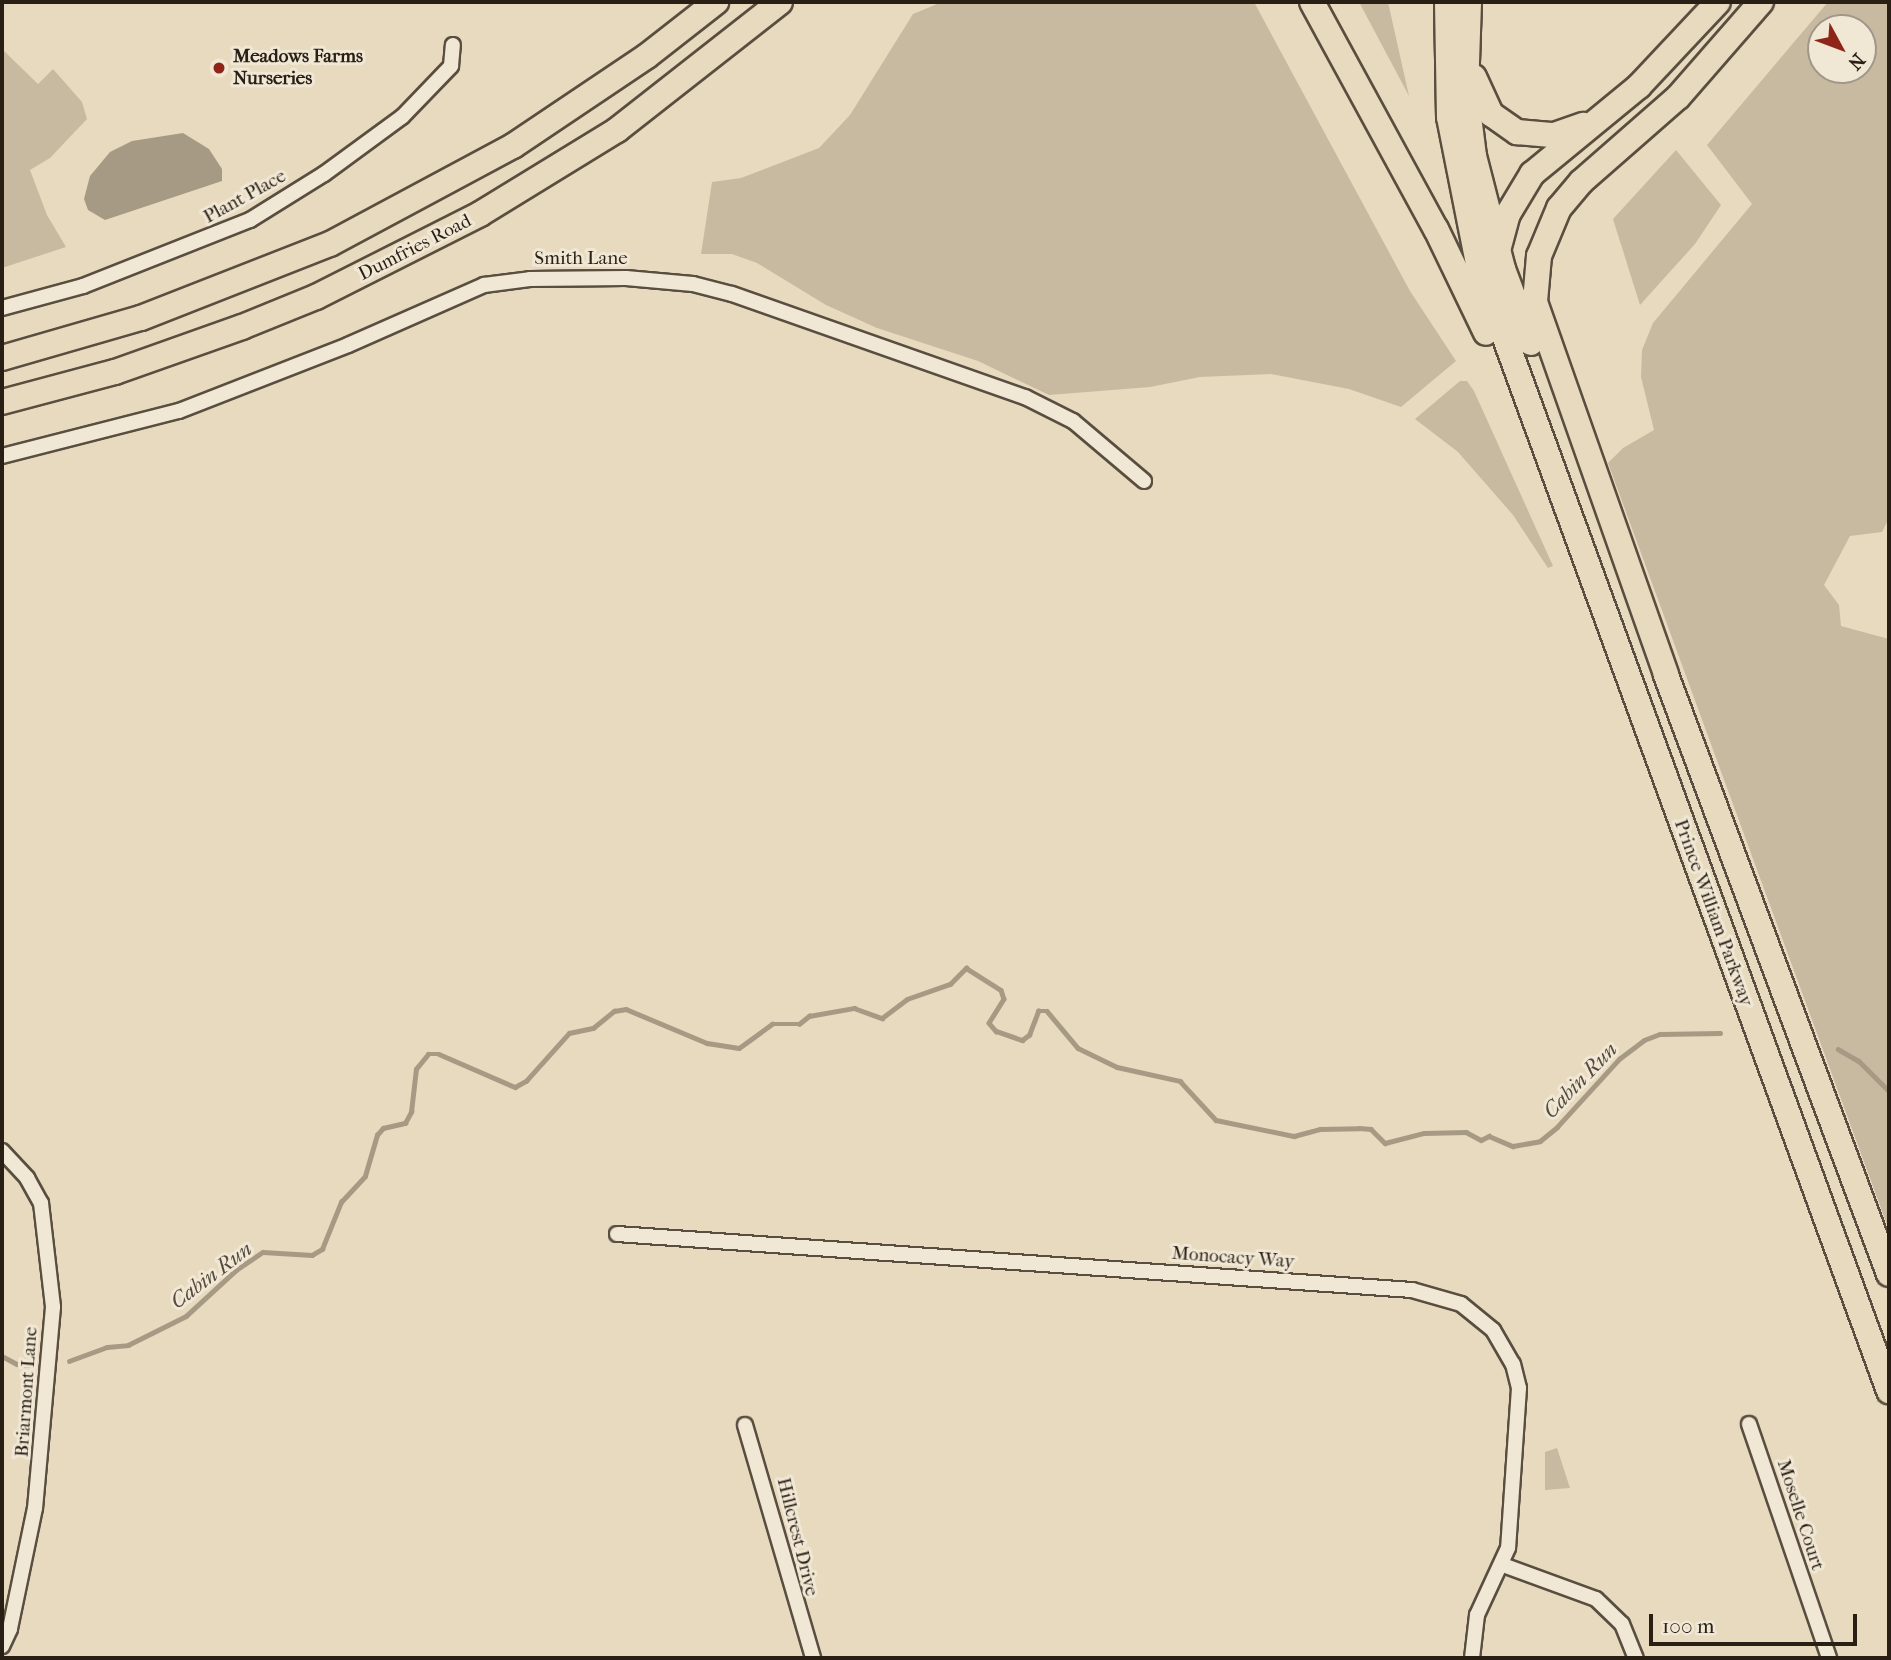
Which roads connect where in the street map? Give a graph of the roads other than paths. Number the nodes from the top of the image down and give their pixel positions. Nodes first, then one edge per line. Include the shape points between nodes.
1 (698, 2) edge
2 (716, 2) edge
3 (780, 2) edge
4 (1312, 2) edge
5 (1447, 2) edge
6 (1469, 2) edge
7 (1718, 2) edge
8 (1760, 2) edge
9 (453, 45) dead end
10 (1468, 46) junction
11 (610, 81) junction
12 (1608, 112) junction
13 (1498, 252) junction
14 (2, 308) edge
15 (2, 358) edge
16 (2, 402) edge
17 (1541, 434) junction
18 (2, 456) edge
19 (1144, 481) dead end
20 (1565, 501) junction
21 (1630, 577) junction
22 (2, 1151) edge
23 (617, 1234) dead end
24 (1889, 1274) edge
25 (1889, 1391) edge
26 (1749, 1424) dead end
27 (746, 1425) dead end
28 (1503, 1565) junction
29 (2, 1646) edge
30 (813, 1658) edge
31 (1472, 1658) edge
32 (1636, 1658) edge
33 (1829, 1658) edge

1 - 11 highway
2 - 11 highway
3 - 16 highway, Dumfries Road via 617,130 480,215 316,297 242,327 114,372
4 - 20 highway via 1447,251 1541,459
5 - 17 highway via 1449,117 1464,204 1478,264
6 - 10 highway
7 - 12 highway via 1664,62
8 - 21 highway, Prince William Parkway via 1678,97 1570,194 1550,225 1539,256 1535,287 1541,328
9 - 14 street, Plant Place via 455,58 449,70 402,117 250,220 83,286
10 - 12 highway via 1479,96 1491,114 1511,129 1554,135
10 - 13 highway via 1471,135
11 - 15 highway via 513,146 330,244 141,318
12 - 13 highway via 1525,184 1508,215
13 - 17 highway via 1501,294
13 - 21 highway via 1604,543
17 - 20 highway, Prince William Parkway
18 - 19 street, Smith Lane via 179,411 348,345 484,285 530,279 626,278 692,284 732,294 1024,397 1073,421
20 - 25 highway, Prince William Parkway
21 - 24 highway, Prince William Parkway
22 - 29 street, Briarmont Lane via 27,1178 41,1203 53,1307 35,1508 10,1629
23 - 28 street, Monocacy Way via 1435,1294 1461,1304 1493,1331 1513,1364 1519,1388 1511,1526
26 - 33 street, Moselle Court
27 - 30 street, Hillcrest Drive
28 - 31 street, Monocacy Way via 1477,1615
28 - 32 street via 1596,1599 1622,1624

